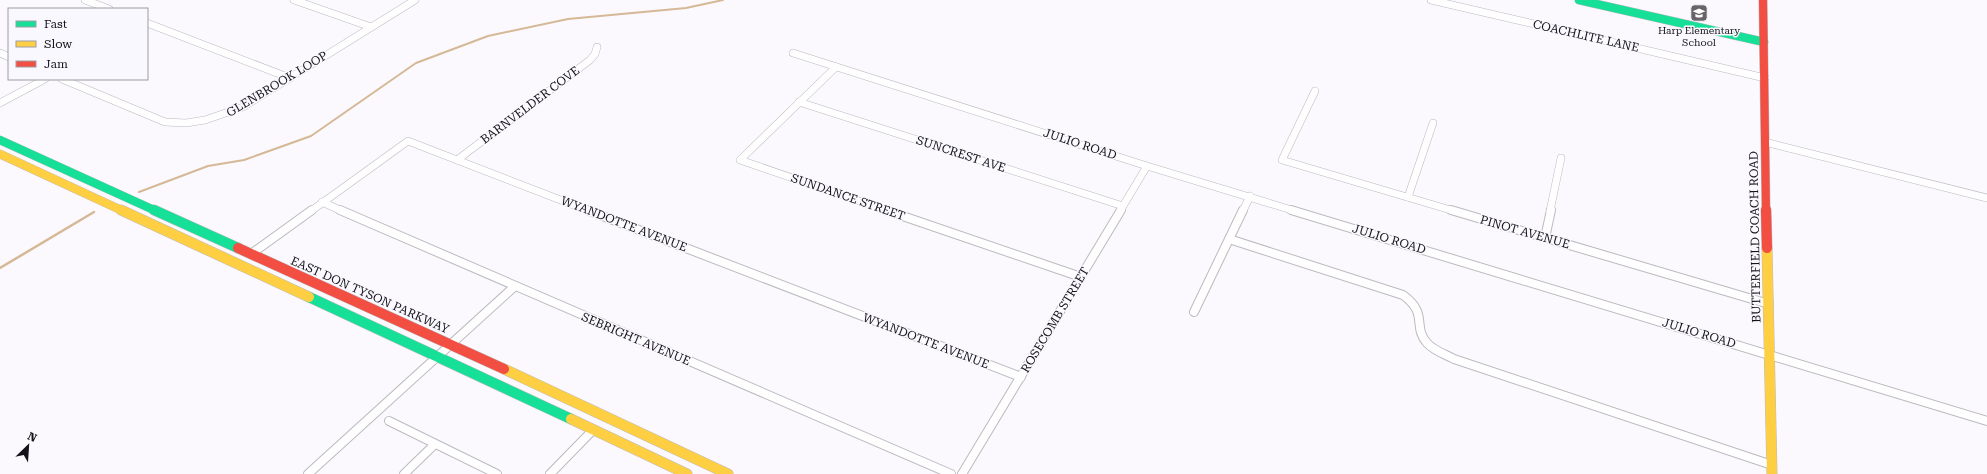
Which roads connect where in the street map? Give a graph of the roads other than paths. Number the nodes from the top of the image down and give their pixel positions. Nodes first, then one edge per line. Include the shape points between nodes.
1 (86, 0) edge
2 (294, 0) edge
3 (415, 0) edge
4 (1431, 0) edge
5 (1579, 0) edge
6 (1763, 0) edge
7 (106, 8) edge
8 (148, 24) edge
9 (371, 27) junction
10 (1764, 42) junction
11 (597, 47) dead end
12 (793, 54) dead end
13 (836, 67) junction
14 (290, 78) junction
15 (1765, 78) junction
16 (43, 80) edge
17 (64, 80) edge
18 (1315, 91) dead end
19 (799, 102) junction
20 (0, 103) edge
21 (1433, 123) dead end
22 (0, 140) edge
23 (1764, 142) junction
24 (0, 154) edge
25 (1561, 158) dead end
26 (457, 160) junction
27 (1147, 166) junction
28 (1250, 196) junction
29 (1408, 197) junction
30 (1987, 198) edge
31 (322, 202) junction
32 (1123, 206) junction
33 (1545, 238) junction
34 (1229, 239) junction
35 (250, 254) junction
36 (1081, 277) junction
37 (515, 286) junction
38 (1769, 304) junction
39 (1194, 312) dead end
40 (450, 344) junction
41 (1769, 354) junction
42 (437, 356) junction
43 (1021, 377) junction
44 (389, 421) dead end
45 (1987, 421) edge
46 (593, 430) junction
47 (435, 444) junction
48 (1772, 469) edge
49 (725, 473) edge
50 (308, 474) edge
51 (404, 474) edge
52 (497, 474) edge
53 (550, 474) edge
54 (687, 474) edge
55 (951, 474) edge
56 (962, 474) edge

1 - 7 street
2 - 9 street
3 - 9 street, GLENBROOK LOOP
4 - 15 street, COACHLITE LANE
5 - 10 main road
6 - 10 main road, BUTTERFIELD COACH ROAD
8 - 14 street
9 - 14 street, GLENBROOK LOOP
10 - 15 main road, BUTTERFIELD COACH ROAD
11 - 26 street, BARNVELDER COVE via 590,60
12 - 13 street, JULIO ROAD
13 - 19 street, SUNDANCE STREET
13 - 27 street, JULIO ROAD
14 - 17 street, GLENBROOK LOOP via 224,116 183,124 165,122
15 - 23 main road, BUTTERFIELD COACH ROAD
16 - 20 street
18 - 29 street, PINOT AVENUE via 1282,160
19 - 32 street, SUNCREST AVE
19 - 36 street, SUNDANCE STREET via 740,160
21 - 29 street
22 - 35 main road, EAST DON TYSON PARKWAY
23 - 30 street
23 - 38 main road, BUTTERFIELD COACH ROAD
24 - 42 main road
25 - 33 street
26 - 31 street, WYANDOTTE AVENUE via 408,141
26 - 43 street, WYANDOTTE AVENUE
27 - 28 street, JULIO ROAD
27 - 32 street, ROSECOMB STREET
28 - 34 street
28 - 41 street, JULIO ROAD
29 - 33 street, PINOT AVENUE
31 - 35 street, WYANDOTTE AVENUE
31 - 37 street, SEBRIGHT AVENUE
32 - 36 street, ROSECOMB STREET
33 - 38 street, PINOT AVENUE
34 - 39 street
34 - 48 street via 1403,295 1413,301 1420,311 1425,341 1454,359
35 - 40 main road, EAST DON TYSON PARKWAY
36 - 43 street, ROSECOMB STREET
37 - 40 street
37 - 55 street, SEBRIGHT AVENUE
38 - 41 main road, BUTTERFIELD COACH ROAD
40 - 42 street
40 - 49 main road, EAST DON TYSON PARKWAY
41 - 45 street, JULIO ROAD
41 - 48 main road, BUTTERFIELD COACH ROAD
42 - 46 main road
42 - 50 street
43 - 56 street, ROSECOMB STREET
44 - 47 street
46 - 53 street
46 - 54 main road
47 - 51 street
47 - 52 street

